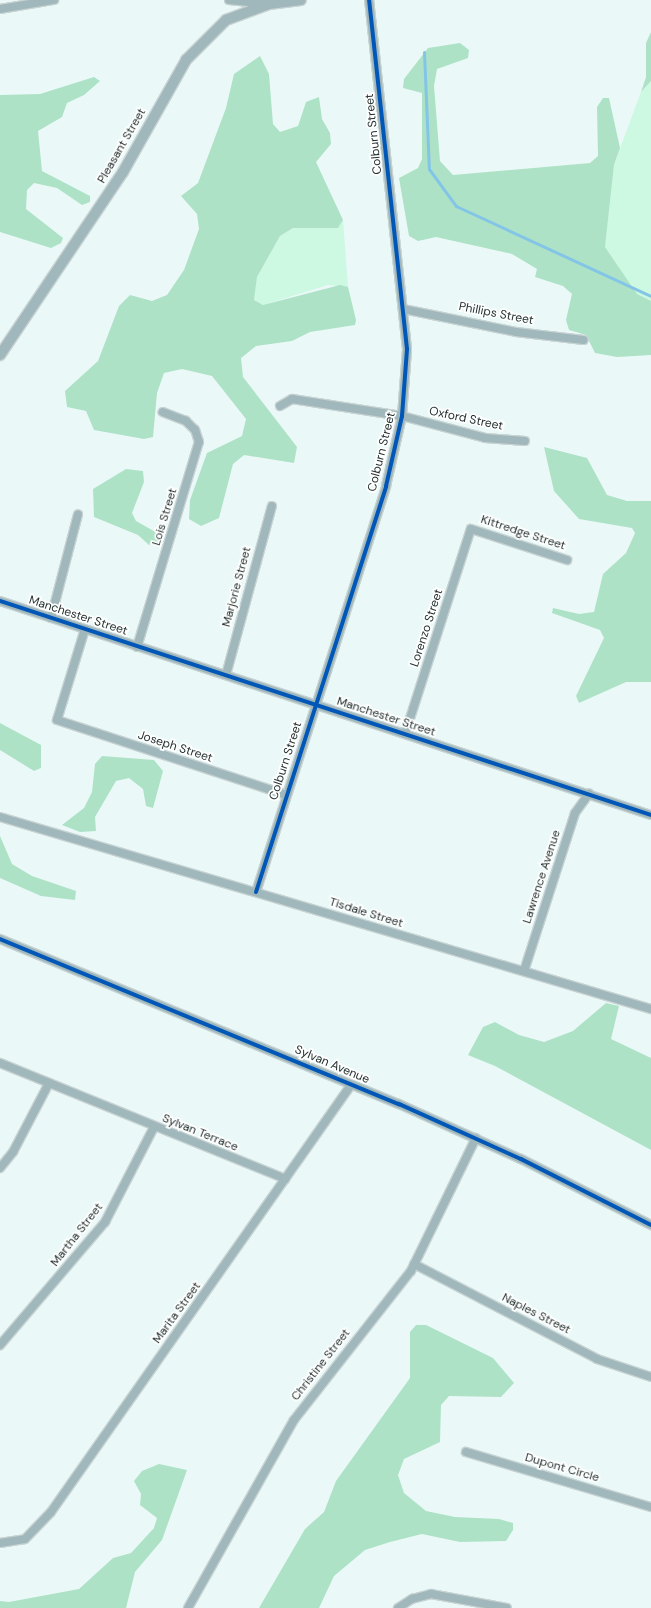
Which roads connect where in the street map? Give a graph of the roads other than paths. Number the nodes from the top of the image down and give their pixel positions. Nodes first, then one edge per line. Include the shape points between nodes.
1 (54, 0) edge
2 (229, 0) edge
3 (301, 0) edge
4 (369, 0) edge
5 (269, 4) junction
6 (0, 9) edge
7 (403, 309) junction
8 (584, 340) dead end
9 (0, 355) edge
10 (280, 406) dead end
11 (163, 412) dead end
12 (402, 416) junction
13 (525, 441) dead end
14 (272, 506) dead end
15 (78, 514) dead end
16 (471, 529) joint
17 (567, 560) dead end
18 (0, 601) edge
19 (51, 618) junction
20 (86, 629) junction
21 (137, 646) junction
22 (226, 675) junction
23 (315, 705) junction
24 (405, 734) junction
25 (589, 794) junction
26 (286, 795) junction
27 (651, 815) edge
28 (0, 817) edge
29 (256, 892) junction
30 (0, 939) edge
31 (524, 971) junction
32 (651, 1009) edge
33 (0, 1063) edge
34 (49, 1083) junction
35 (351, 1085) junction
36 (154, 1127) junction
37 (476, 1138) junction
38 (0, 1168) edge
39 (285, 1179) junction
40 (651, 1225) edge
41 (414, 1264) junction
42 (0, 1345) edge
43 (651, 1377) edge
44 (466, 1452) dead end
45 (651, 1507) edge
46 (0, 1543) edge
47 (188, 1608) edge
48 (398, 1608) edge
49 (507, 1608) edge

1 - 6 street
2 - 5 street
3 - 5 street, Pleasant Street
4 - 7 street, Colburn Street
5 - 9 street, Pleasant Street via 217,25 186,60 123,172
7 - 8 street, Phillips Street via 516,332
7 - 12 street, Colburn Street via 407,350
10 - 12 street, Oxford Street via 292,399
11 - 21 street, Lois Street via 186,421 195,430 199,442
12 - 13 street, Oxford Street via 485,438
12 - 23 street, Colburn Street via 386,486
14 - 22 street, Marjorie Street
15 - 19 street
16 - 17 street, Kittredge Street
16 - 24 street, Lorenzo Street
18 - 19 street, Manchester Street
19 - 20 street, Manchester Street
20 - 21 street, Manchester Street
20 - 26 street, Joseph Street via 58,720
21 - 22 street, Manchester Street
22 - 23 street, Manchester Street
23 - 24 street, Manchester Street
23 - 26 street, Colburn Street
24 - 25 street, Manchester Street
25 - 27 street, Manchester Street
25 - 31 street, Lawrence Avenue via 575,813
26 - 29 street, Colburn Street
28 - 29 street, Tisdale Street
29 - 31 street, Tisdale Street
30 - 35 street, Sylvan Avenue
31 - 32 street, Tisdale Street
33 - 34 street, Sylvan Terrace
34 - 36 street, Sylvan Terrace
34 - 38 street via 13,1152
35 - 37 street, Sylvan Avenue
35 - 39 street
36 - 39 street, Sylvan Terrace
36 - 42 street, Martha Street via 105,1222
37 - 40 street, Sylvan Avenue
37 - 41 street, Christine Street
39 - 46 street, Marita Street via 37,1530 19,1542
41 - 43 street, Naples Street via 597,1359
41 - 47 street, Christine Street via 294,1420
44 - 45 street, Dupont Circle
48 - 49 street via 412,1599 431,1594

